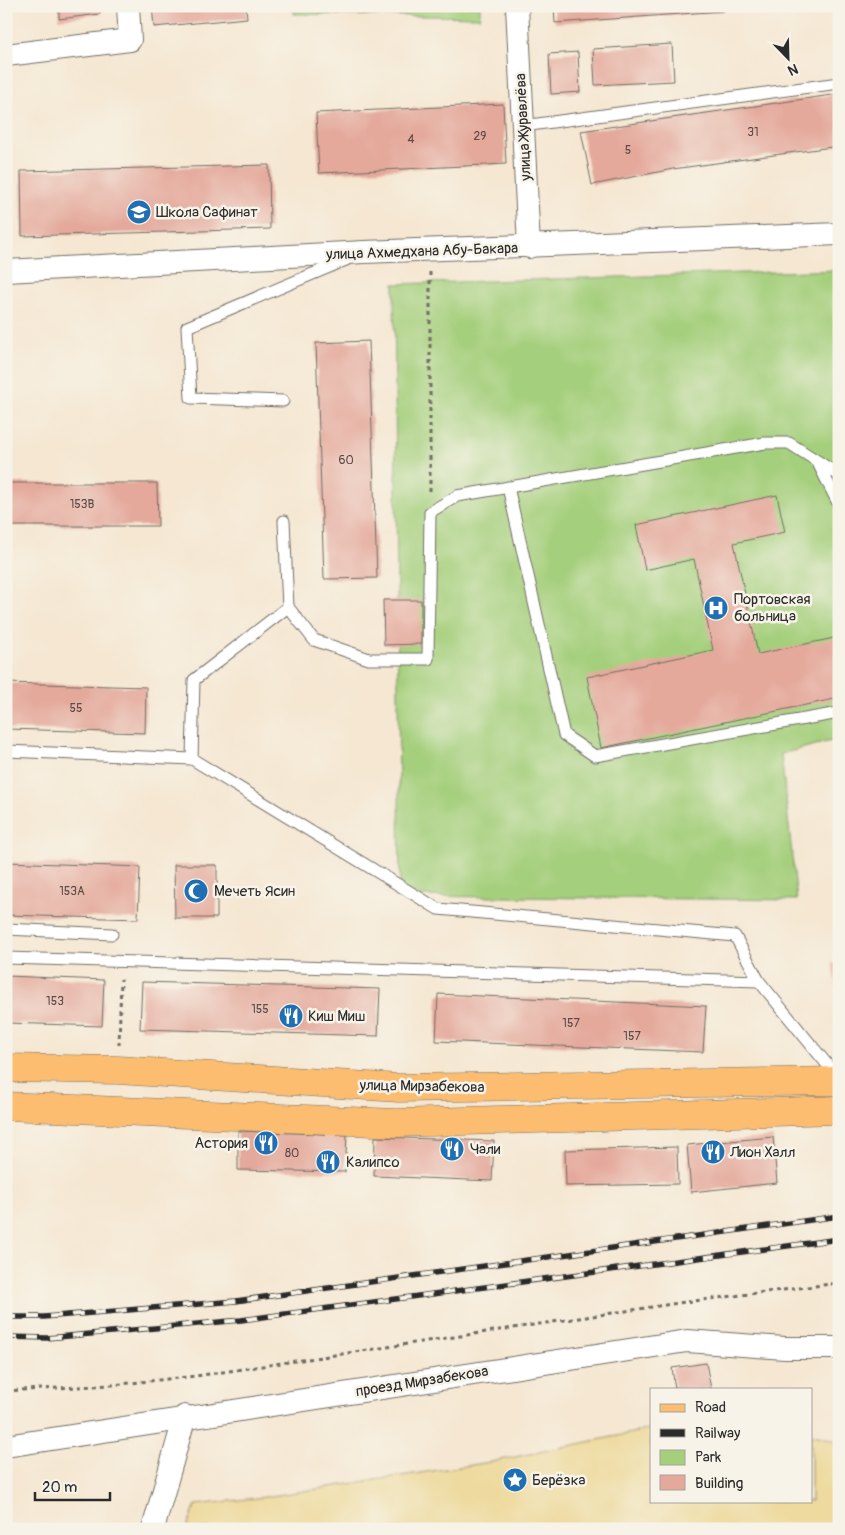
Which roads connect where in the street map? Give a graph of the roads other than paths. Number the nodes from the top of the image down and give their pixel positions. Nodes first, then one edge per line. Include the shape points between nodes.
1 (128, 6) edge
2 (517, 6) edge
3 (6, 55) edge
4 (839, 83) edge
5 (523, 126) junction
6 (839, 234) edge
7 (529, 247) junction
8 (364, 252) junction
9 (6, 271) edge
10 (283, 401) dead end
11 (816, 460) junction
12 (839, 475) edge
13 (508, 487) junction
14 (839, 505) edge
15 (284, 520) dead end
16 (288, 607) junction
17 (839, 713) edge
18 (6, 752) edge
19 (192, 759) junction
20 (6, 929) edge
21 (112, 934) dead end
22 (6, 958) edge
23 (759, 981) junction
24 (6, 1068) edge
25 (839, 1080) edge
26 (6, 1106) edge
27 (839, 1110) edge
28 (839, 1348) edge
29 (186, 1416) junction
30 (6, 1446) edge
31 (153, 1529) edge

1 - 3 street via 130,40
2 - 5 street, улица Журавлёва
4 - 5 lane
5 - 7 street, улица Журавлёва
6 - 7 street, улица Ахмедхана Абу-Бакара
7 - 8 street, улица Ахмедхана Абу-Бакара
8 - 9 street, улица Ахмедхана Абу-Бакара
8 - 10 lane via 187,327 191,398
11 - 12 lane
11 - 13 lane via 789,443 765,443
11 - 14 lane
13 - 16 lane via 457,496 430,512 428,659 369,659 314,640
13 - 17 lane via 564,735 596,756
15 - 16 lane
16 - 19 lane via 194,680
18 - 19 lane
19 - 23 lane via 438,908 735,936
20 - 21 lane
22 - 23 lane
23 - 25 lane
24 - 25 main road, улица Мирзабекова via 118,1070 399,1088
26 - 27 main road via 396,1123
28 - 29 street, проезд Мирзабекова via 785,1348 686,1340
29 - 30 street, проезд Мирзабекова
29 - 31 street

